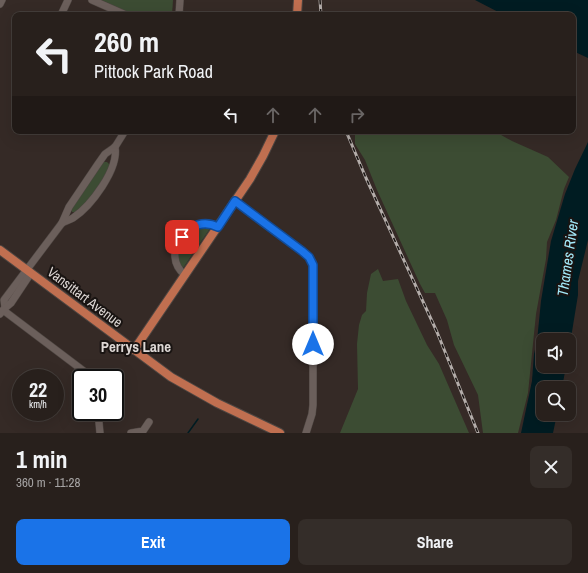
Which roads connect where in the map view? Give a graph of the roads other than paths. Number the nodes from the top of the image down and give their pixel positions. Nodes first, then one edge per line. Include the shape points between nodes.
1 (2, 0) edge
2 (68, 0) edge
3 (92, 0) edge
4 (180, 0) edge
5 (298, 0) edge
6 (0, 4) edge
7 (62, 12) edge
8 (119, 12) edge
9 (179, 12) edge
10 (298, 12) edge
11 (123, 134) edge
12 (274, 134) edge
13 (115, 147) junction
14 (235, 201) junction
15 (62, 223) junction
16 (218, 227) junction
17 (0, 250) edge
18 (28, 271) junction
19 (185, 275) junction
20 (2, 311) edge
21 (134, 350) junction
22 (81, 369) edge
23 (99, 421) edge
24 (149, 422) dead end
25 (100, 433) edge
26 (131, 433) edge
27 (280, 433) edge
28 (306, 433) edge

1 - 6 street
2 - 7 street
3 - 8 street
4 - 9 street
5 - 10 main road
11 - 13 street
12 - 14 main road via 260,163
13 - 15 street via 105,154 98,164 69,207
13 - 15 street via 116,156 111,169 94,198 78,214
14 - 16 main road
14 - 28 street via 302,251 312,263 313,405
15 - 18 street
16 - 19 main road
16 - 19 street via 210,223 199,224 190,228 180,238 176,261 178,268
17 - 18 main road, Vansittart Avenue
18 - 20 street via 4,300
18 - 21 main road, Vansittart Avenue
19 - 21 main road
20 - 22 street
21 - 27 main road, Vansittart Avenue via 199,394
23 - 25 street
24 - 26 street via 143,432

